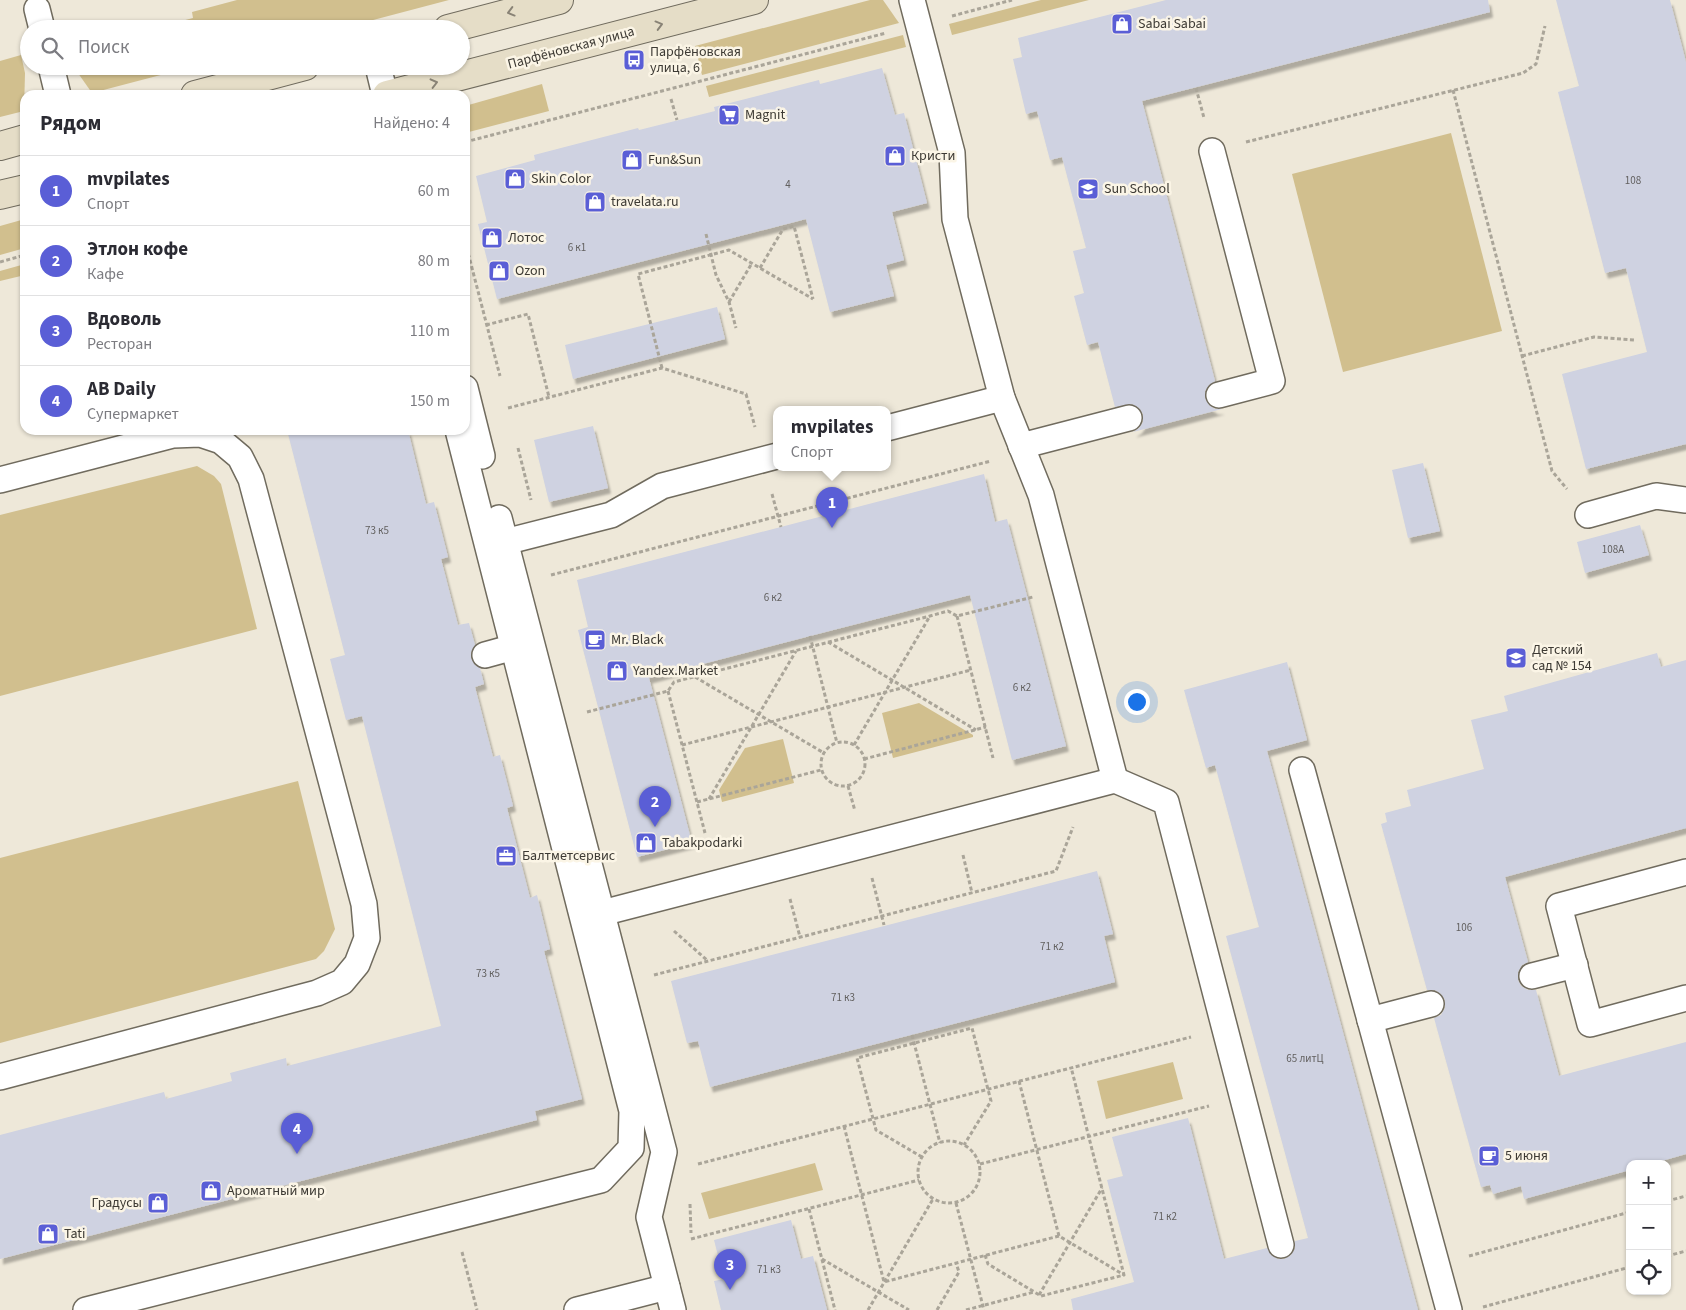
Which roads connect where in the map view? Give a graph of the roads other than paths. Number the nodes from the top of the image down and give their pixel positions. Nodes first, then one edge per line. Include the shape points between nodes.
1 (558, 0) edge
2 (754, 0) edge
3 (912, 0) edge
4 (470, 23) edge
5 (470, 73) edge
6 (53, 75) edge
7 (271, 75) edge
8 (380, 75) edge
9 (463, 75) edge
10 (57, 90) edge
11 (214, 90) edge
12 (385, 90) edge
13 (405, 90) edge
14 (20, 140) edge
15 (0, 146) edge
16 (1212, 151) road end
17 (20, 190) edge
18 (0, 195) edge
19 (1218, 395) dead end
20 (1002, 398) junction
21 (470, 407) edge
22 (1129, 418) dead end
23 (891, 427) edge
24 (173, 435) edge
25 (203, 435) edge
26 (459, 435) edge
27 (1021, 446) junction
28 (773, 457) edge
29 (0, 480) edge
30 (1686, 500) edge
31 (1588, 515) road end
32 (505, 542) junction
33 (514, 647) junction
34 (485, 655) dead end
35 (1302, 770) dead end
36 (1115, 780) junction
37 (1686, 872) edge
38 (602, 914) junction
39 (1575, 965) junction
40 (1532, 976) dead end
41 (1686, 998) edge
42 (1431, 1004) dead end
43 (1370, 1020) junction
44 (0, 1077) edge
45 (1280, 1245) dead end
46 (670, 1299) edge
47 (125, 1305) edge
48 (86, 1310) edge
49 (577, 1310) edge
50 (1449, 1310) edge

1 -> 4 street
5 -> 2 street, Парфёновская улица
3 - 20 lane via 952,153 955,219
6 - 10 lane
7 - 11 street
8 - 12 lane
13 -> 9 street, Парфёновская улица
14 - 15 street
16 - 19 lane via 1272,381
17 - 18 street
20 - 23 lane
20 - 27 lane
21 - 32 lane
22 - 27 lane
24 - 29 lane
25 - 44 lane via 220,441 240,457 251,479 364,904 367,938 357,964 342,982 317,993
26 - 33 lane
27 - 36 lane via 1041,495
28 - 32 lane via 662,486 610,514
30 - 31 lane via 1656,496
32 - 38 lane
33 - 34 lane
33 - 47 lane via 632,1111 631,1148 602,1180
35 - 43 lane
36 - 38 lane
36 - 45 lane via 1166,802
37 - 39 lane via 1559,906
38 - 46 lane via 664,1152 649,1217
39 - 40 lane
39 - 41 lane via 1590,1024
42 - 43 lane
43 - 50 lane
46 - 49 lane
47 - 48 lane

